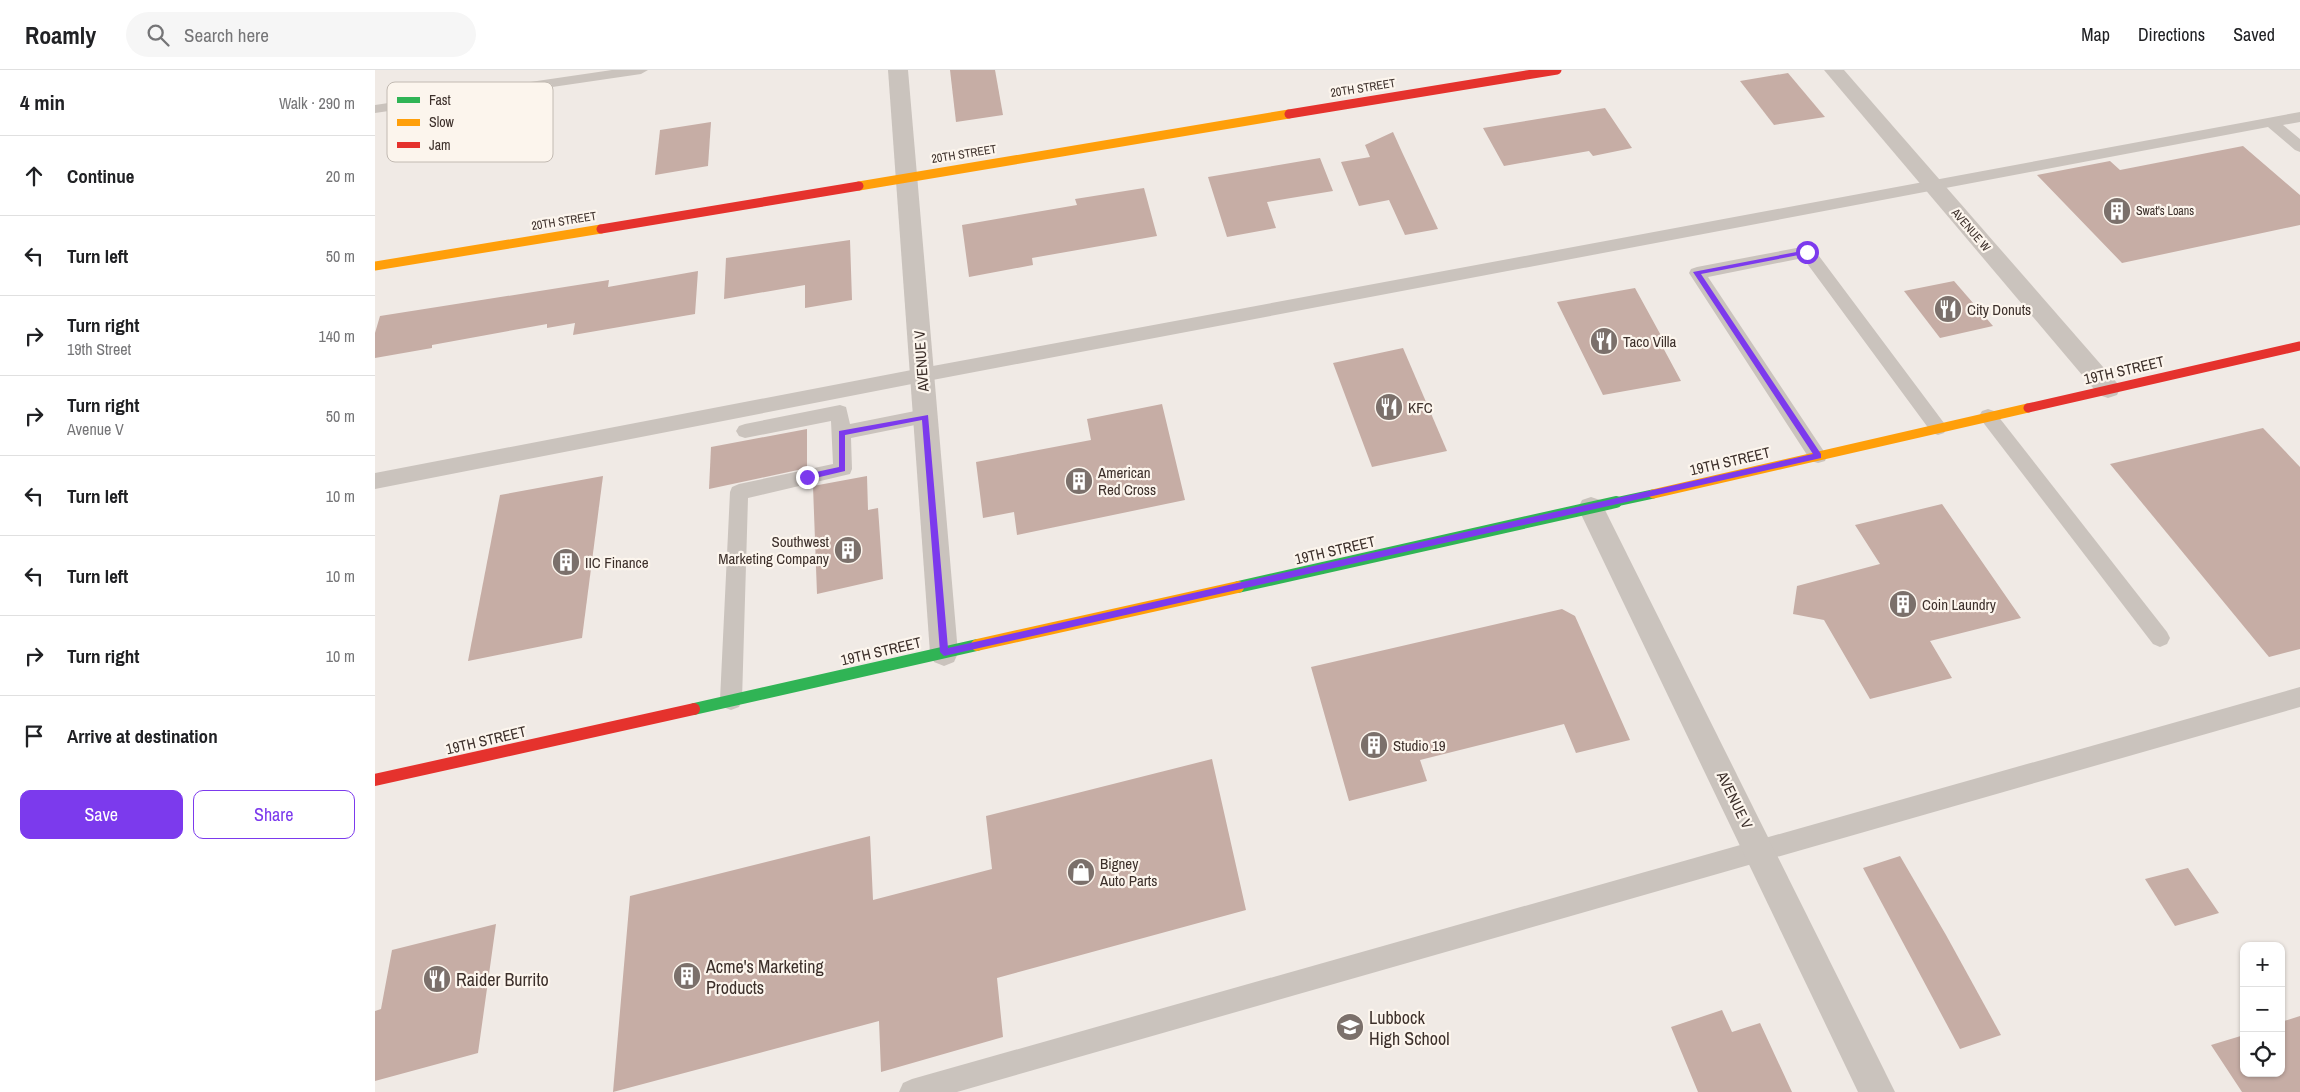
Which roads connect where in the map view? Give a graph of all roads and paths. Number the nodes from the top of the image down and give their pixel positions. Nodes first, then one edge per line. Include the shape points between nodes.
1 (641, 70) edge
2 (898, 70) edge
3 (1557, 70) edge
4 (1834, 70) edge
5 (553, 83) edge
6 (2300, 117) edge
7 (2271, 122) junction
8 (2298, 143) edge
9 (907, 177) junction
10 (1932, 185) junction
11 (375, 266) edge
12 (2300, 346) edge
13 (922, 375) junction
14 (2108, 389) junction
15 (925, 416) junction
16 (1988, 416) junction
17 (1938, 428) junction
18 (745, 431) dead end
19 (842, 433) junction
20 (1819, 456) junction
21 (375, 481) edge
22 (1591, 508) junction
23 (2160, 638) dead end
24 (944, 652) junction
25 (2300, 697) edge
26 (731, 700) junction
27 (375, 780) edge
28 (1761, 852) junction
29 (912, 1092) edge
30 (1877, 1092) edge

1 - 5 lane
2 - 9 street, AVENUE V
3 - 9 main road, 20TH STREET
4 - 10 street, AVENUE W
6 - 7 lane
7 - 8 lane
7 - 10 lane
9 - 11 main road, 20TH STREET
9 - 13 street, AVENUE V
10 - 13 lane
10 - 14 street, AVENUE W
12 - 14 main road, 19TH STREET
13 - 15 street, AVENUE V
13 - 21 lane
14 - 16 main road, 19TH STREET
15 - 19 lane
15 - 24 street, AVENUE V
16 - 17 main road, 19TH STREET
16 - 23 lane
17 - 20 main road, 19TH STREET
17 - 20 lane via 1807,252 1697,272
18 - 19 lane via 841,412
19 - 26 lane via 843,469 739,492
20 - 22 main road, 19TH STREET
22 - 24 main road, 19TH STREET
22 - 28 street, AVENUE V
24 - 26 main road, 19TH STREET
25 - 28 lane
26 - 27 main road, 19TH STREET
28 - 29 lane
28 - 30 street, AVENUE V

